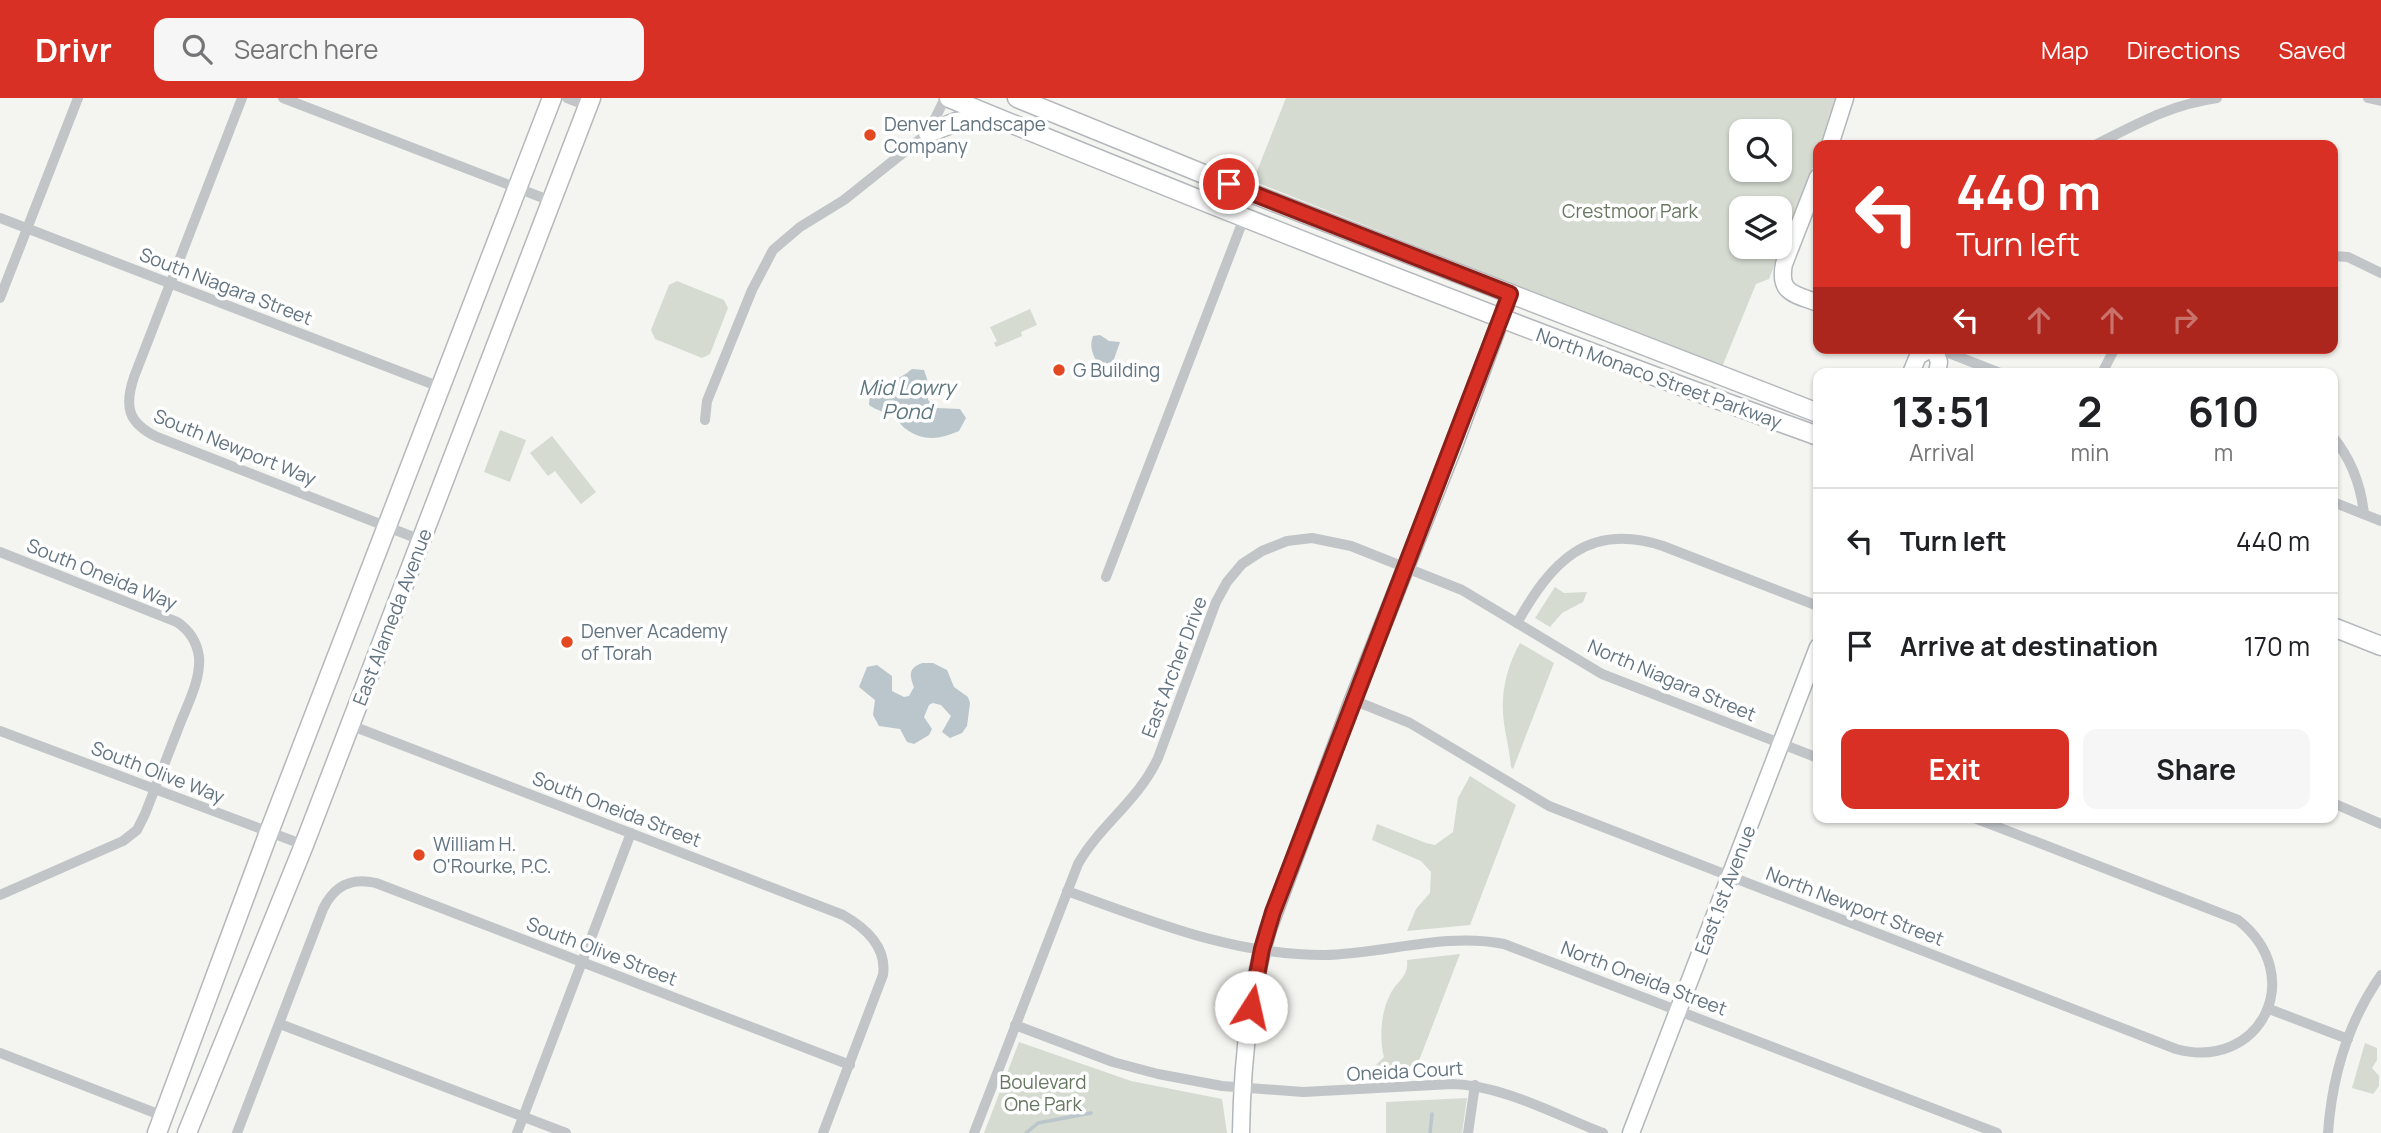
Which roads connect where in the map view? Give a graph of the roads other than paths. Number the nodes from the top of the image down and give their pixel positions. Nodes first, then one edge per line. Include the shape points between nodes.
1 (78, 98) edge
2 (242, 98) edge
3 (283, 98) edge
4 (552, 98) edge
5 (567, 98) edge
6 (947, 98) edge
7 (1017, 98) edge
8 (1845, 98) edge
9 (2217, 98) edge
10 (2368, 98) edge
11 (2381, 101) edge
12 (589, 102) edge
13 (995, 117) junction
14 (928, 133) junction
15 (1832, 140) edge
16 (2105, 140) edge
17 (1156, 182) junction
18 (517, 188) junction
19 (1243, 190) junction
20 (1813, 190) edge
21 (551, 201) junction
22 (0, 218) edge
23 (1244, 218) junction
24 (27, 229) junction
25 (1344, 229) junction
26 (2338, 256) edge
27 (2381, 273) edge
28 (171, 283) junction
29 (1510, 294) junction
30 (0, 298) edge
31 (1813, 301) edge
32 (1501, 318) junction
33 (1950, 354) edge
34 (1987, 368) edge
35 (440, 387) junction
36 (1813, 411) edge
37 (705, 420) dead end
38 (1813, 434) edge
39 (2338, 446) edge
40 (2338, 504) edge
41 (2364, 514) junction
42 (2381, 521) edge
43 (386, 526) junction
44 (421, 540) junction
45 (0, 552) edge
46 (1406, 567) junction
47 (1106, 577) dead end
48 (1813, 604) edge
49 (1517, 623) junction
50 (2338, 629) edge
51 (2381, 646) edge
52 (1813, 660) edge
53 (1353, 700) junction
54 (350, 725) junction
55 (0, 731) edge
56 (1781, 744) junction
57 (1813, 756) edge
58 (155, 790) junction
59 (2338, 805) edge
60 (1987, 823) edge
61 (2381, 824) edge
62 (269, 832) junction
63 (631, 833) junction
64 (304, 845) junction
65 (1730, 877) junction
66 (1067, 891) junction
67 (0, 895) edge
68 (1262, 949) junction
69 (582, 962) junction
70 (2381, 975) edge
71 (2269, 1009) junction
72 (1679, 1010) junction
73 (280, 1024) junction
74 (1015, 1025) junction
75 (2348, 1039) junction
76 (0, 1053) edge
77 (850, 1065) junction
78 (1475, 1085) junction
79 (1243, 1089) junction
80 (523, 1117) junction
81 (160, 1125) edge
82 (187, 1133) edge
83 (237, 1133) edge
84 (517, 1133) edge
85 (566, 1133) edge
86 (823, 1133) edge
87 (974, 1133) edge
88 (1241, 1133) edge
89 (1468, 1133) edge
90 (1603, 1133) edge
91 (1631, 1133) edge
92 (1997, 1133) edge
93 (2328, 1133) edge

1 - 24 street
2 - 28 street, South Newport Way
3 - 18 street
4 - 18 main road, East Alameda Avenue
5 - 12 street
6 - 13 main road, North Monaco Street Parkway
6 - 14 street
7 - 19 main road, North Monaco Street Parkway
8 - 15 street
9 - 16 street via 2186,102
10 - 11 street
12 - 21 main road, East Alameda Avenue
13 - 14 main road via 956,122
13 - 17 main road, North Monaco Street Parkway
14 - 37 street via 773,250 707,401
17 - 19 main road via 1188,184 1223,197 1235,198
17 - 23 main road, North Monaco Street Parkway
18 - 21 street
18 - 35 main road, East Alameda Avenue
19 - 25 main road, North Monaco Street Parkway
20 - 31 street via 1782,278 1788,291
21 - 44 main road, East Alameda Avenue
22 - 24 street, South Niagara Street
23 - 25 main road via 1268,212 1306,226
23 - 32 main road, North Monaco Street Parkway
23 - 47 street
24 - 28 street, South Niagara Street
24 - 30 street
25 - 29 main road, North Monaco Street Parkway
26 - 27 street
28 - 35 street, South Niagara Street
28 - 43 street, South Newport Way via 131,386 129,408 137,424 157,437
29 - 32 street
29 - 36 main road, North Monaco Street Parkway
32 - 38 main road, North Monaco Street Parkway
32 - 46 street
33 - 34 street
35 - 43 main road, East Alameda Avenue
39 - 41 street via 2361,491
40 - 41 street
41 - 42 street
43 - 44 street, South Newport Way
43 - 62 main road, East Alameda Avenue
44 - 54 main road, East Alameda Avenue
45 - 58 street, South Oneida Way via 169,618 191,635 199,660 197,677
46 - 49 street, North Niagara Street via 1462,590
46 - 53 street
46 - 66 street, East Archer Drive via 1338,542 1312,538 1273,546 1242,564 1216,602 1148,780 1088,848
48 - 49 street via 1663,545 1614,540 1583,548 1555,566
49 - 56 street, North Niagara Street via 1602,674
50 - 51 main road
52 - 56 street, East 1st Avenue
53 - 65 street, North Newport Street via 1425,731 1539,802
53 - 68 street
54 - 63 street, South Oneida Street
54 - 64 main road, East Alameda Avenue
55 - 58 street, South Olive Way
56 - 57 street, North Niagara Street
56 - 65 street, East 1st Avenue
58 - 62 street, South Olive Way
58 - 67 street, South Oneida Way via 140,825 128,838
59 - 61 street
60 - 71 street via 2238,920 2262,944 2271,965
62 - 64 street, South Olive Way
62 - 81 main road, East Alameda Avenue
63 - 69 street
63 - 77 street, South Oneida Street via 843,915 868,933 880,950 884,969
64 - 82 main road, East Alameda Avenue
65 - 71 street, North Newport Street via 2184,1051 2200,1053 2232,1045 2251,1032
65 - 72 street, East 1st Avenue
66 - 68 street via 1176,930
66 - 74 street, East Archer Drive
68 - 72 street, North Oneida Street via 1343,954 1462,940 1492,942
68 - 79 street
69 - 73 street, South Olive Street via 376,883 355,881 340,886 323,909
69 - 77 street, South Olive Street
69 - 80 street
70 - 75 street
71 - 75 street
72 - 91 street, East 1st Avenue
72 - 92 street, North Oneida Street
73 - 80 street
73 - 83 street
74 - 79 street, Oneida Court via 1141,1071
74 - 87 street, East Archer Drive
75 - 93 street via 2334,1087
76 - 81 street
77 - 86 street
78 - 79 street, Oneida Court via 1303,1092
78 - 89 street
78 - 90 street, Oneida Court
79 - 88 street
80 - 84 street
80 - 85 street

